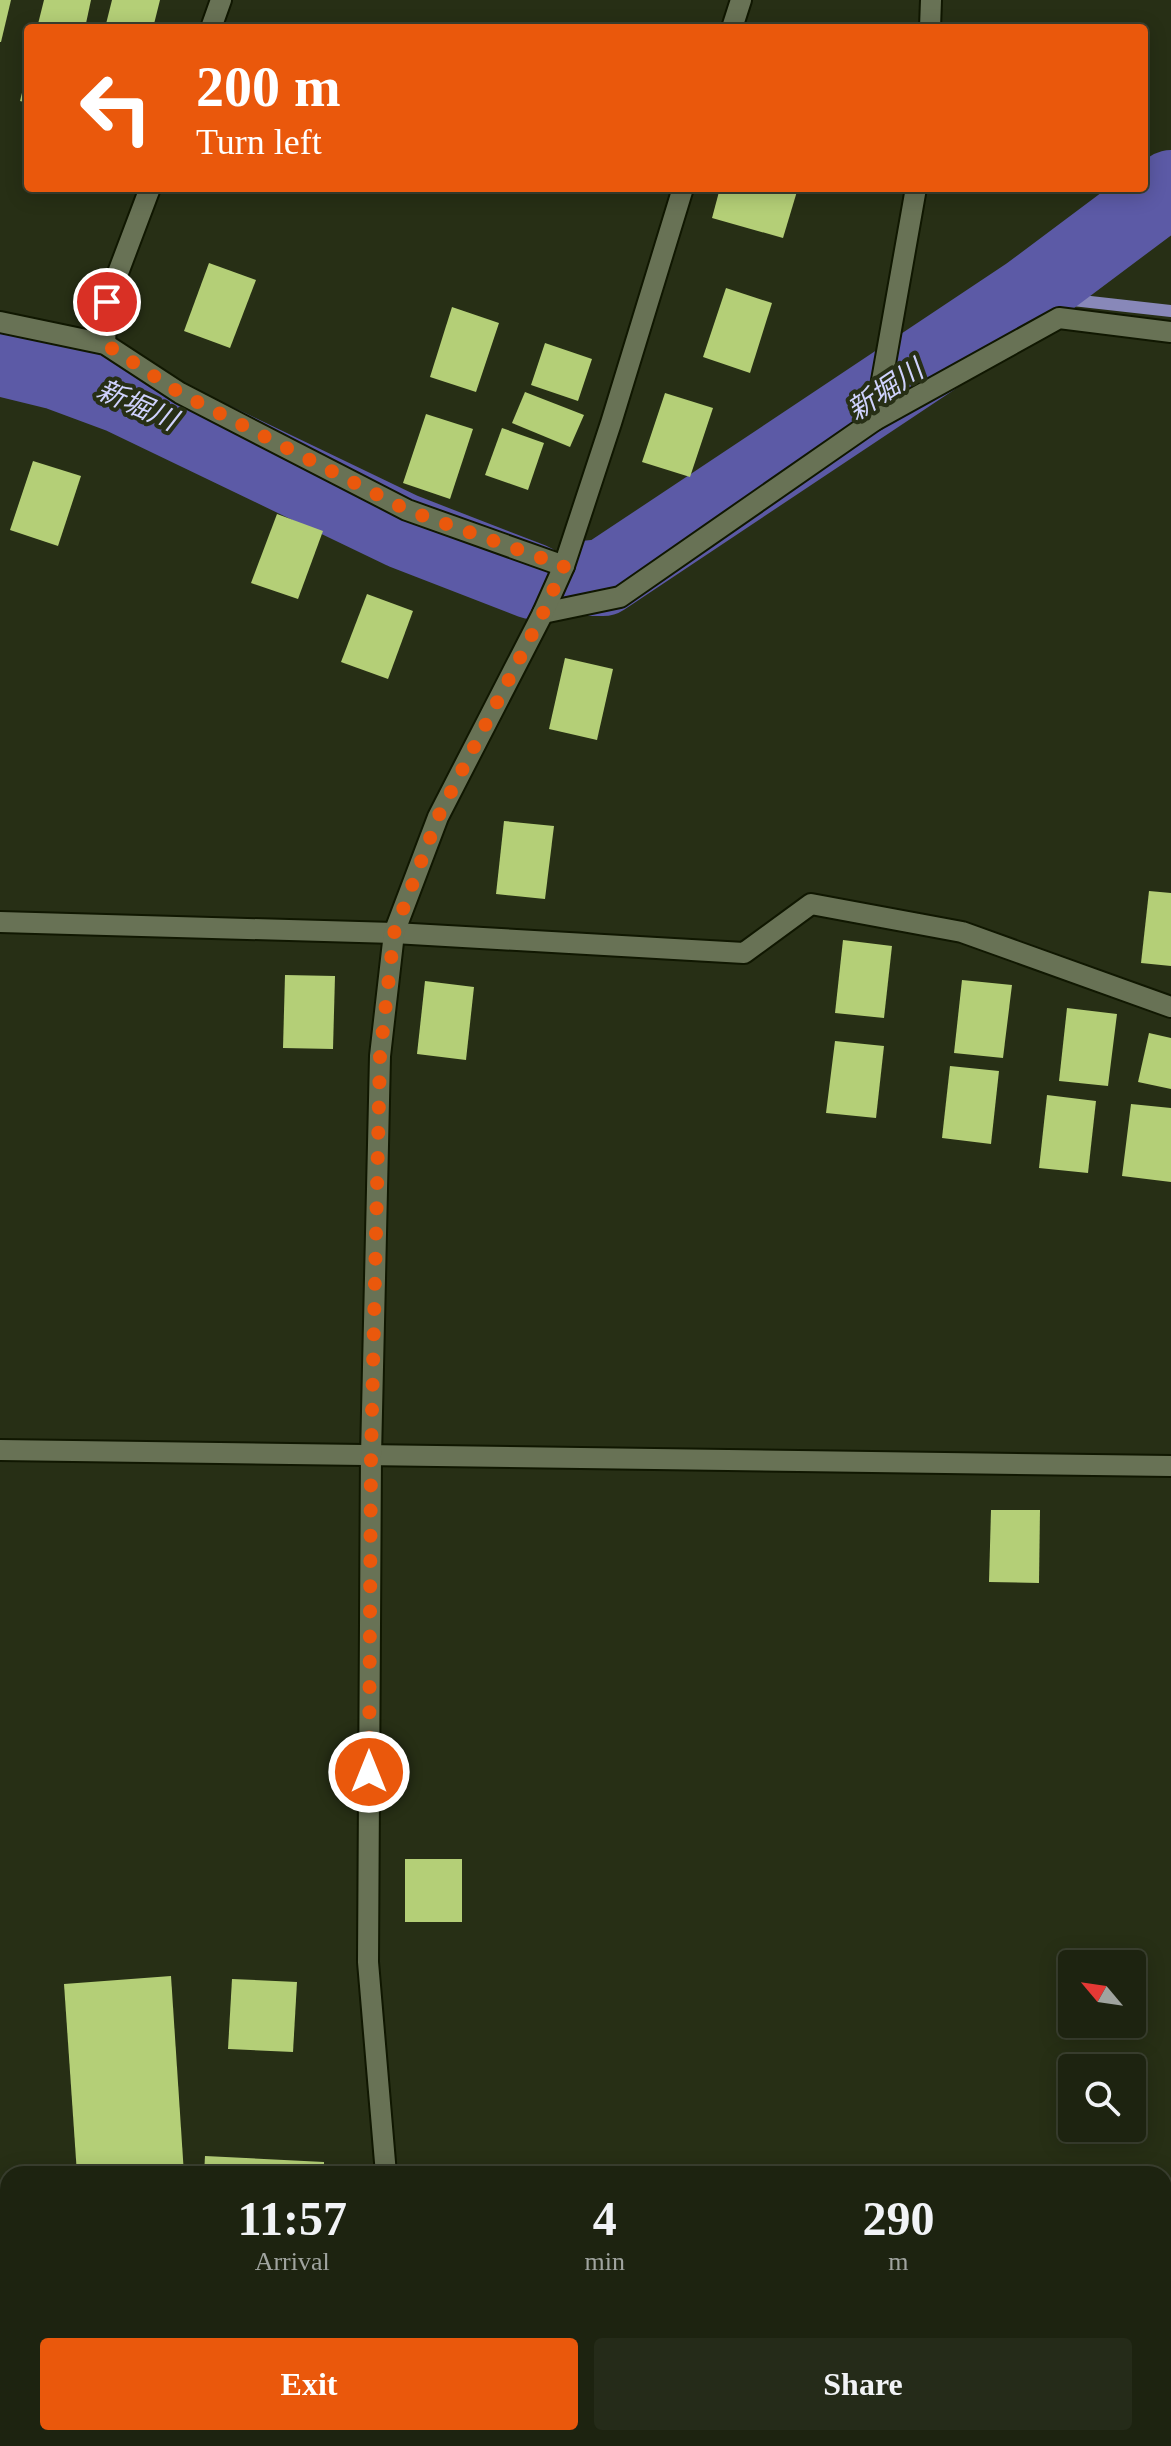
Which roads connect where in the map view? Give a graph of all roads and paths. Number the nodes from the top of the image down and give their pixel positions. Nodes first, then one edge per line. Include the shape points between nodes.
1 (221, 0) edge
2 (741, 0) edge
3 (931, 0) edge
4 (212, 24) edge
5 (733, 24) edge
6 (930, 24) edge
7 (148, 192) edge
8 (682, 192) edge
9 (915, 192) edge
10 (0, 322) edge
11 (1171, 332) edge
12 (105, 344) junction
13 (875, 418) junction
14 (564, 566) junction
15 (543, 613) junction
16 (0, 922) edge
17 (394, 933) junction
18 (1171, 1007) edge
19 (0, 1450) edge
20 (371, 1456) junction
21 (1171, 1466) edge
22 (385, 2166) edge

1 - 4 street
2 - 5 street
3 - 6 street
7 - 12 street via 107,302
8 - 14 street
9 - 13 street
10 - 12 street
11 - 13 street via 1059,318
12 - 14 street via 180,393 407,510
13 - 15 street via 620,597
14 - 15 street
15 - 17 street via 438,817
16 - 17 street
17 - 18 street via 744,953 811,904 962,932
17 - 20 street via 380,1056
19 - 20 street
20 - 21 street
20 - 22 street via 368,1962

